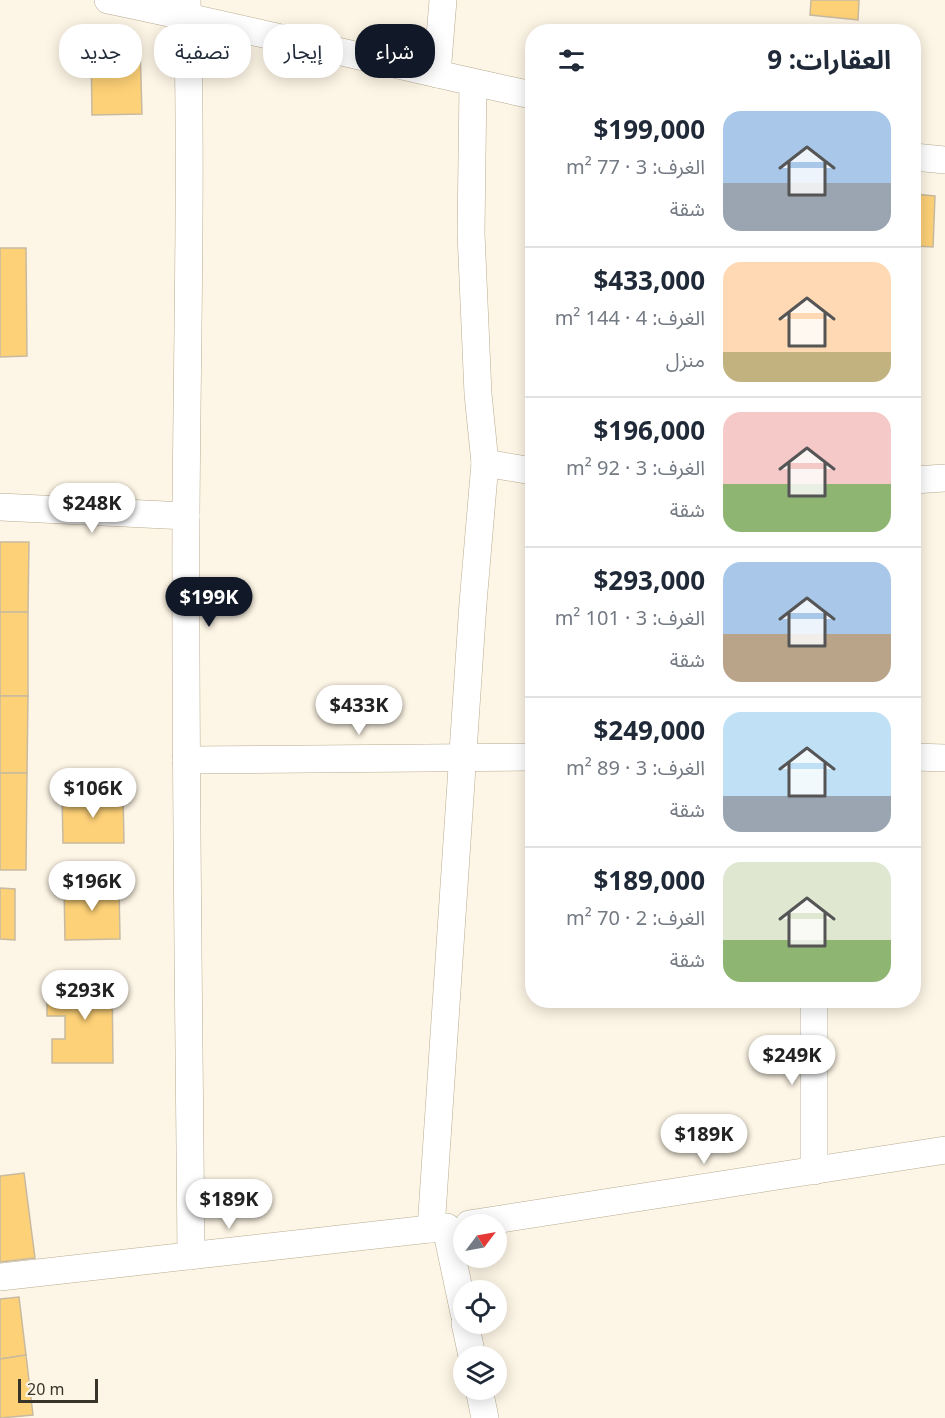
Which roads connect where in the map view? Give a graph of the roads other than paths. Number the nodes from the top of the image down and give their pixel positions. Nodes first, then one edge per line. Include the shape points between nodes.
1 (108, 0) edge
2 (443, 0) edge
3 (187, 8) edge
4 (437, 74) junction
5 (473, 83) junction
6 (525, 94) edge
7 (921, 158) edge
8 (945, 160) edge
9 (485, 463) junction
10 (525, 470) edge
11 (945, 478) edge
12 (921, 480) edge
13 (0, 507) edge
14 (186, 516) junction
15 (525, 757) edge
16 (921, 757) edge
17 (463, 758) junction
18 (945, 758) edge
19 (186, 760) junction
20 (814, 1008) edge
21 (945, 1150) edge
22 (814, 1171) junction
23 (452, 1226) edge
24 (191, 1256) junction
25 (0, 1277) edge
26 (459, 1280) edge
27 (481, 1400) edge
28 (485, 1418) edge

1 - 3 street
2 - 4 street
3 - 4 street
3 - 14 street
4 - 5 street
5 - 6 street
5 - 9 street via 471,233
7 - 8 street
9 - 10 street
9 - 17 street
11 - 12 street
13 - 14 street
14 - 19 street
15 - 17 street
16 - 18 street
17 - 19 street
17 - 23 street
19 - 24 street
20 - 22 street
21 - 22 street
22 - 23 street
23 - 24 street
23 - 26 street
24 - 25 street
27 - 28 street

